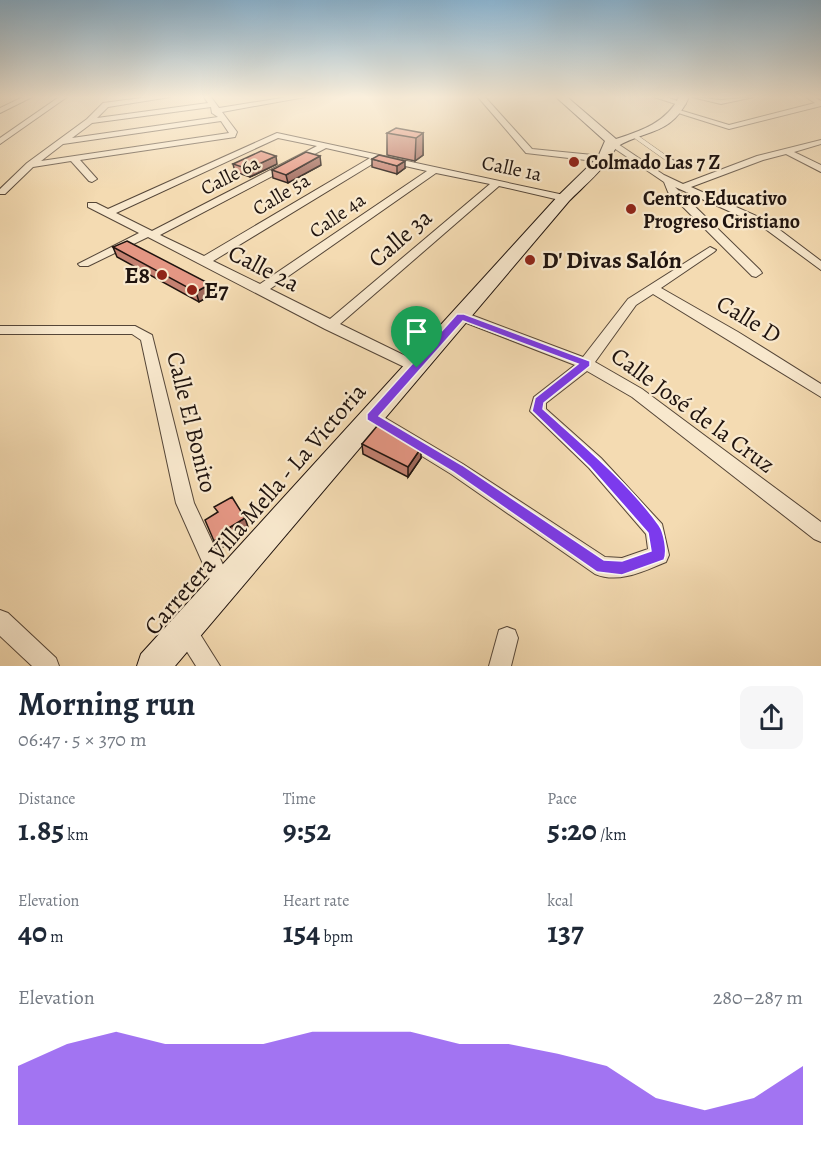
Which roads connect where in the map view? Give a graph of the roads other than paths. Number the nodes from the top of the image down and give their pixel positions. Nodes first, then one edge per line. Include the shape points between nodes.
1 (20, 128) edge
2 (80, 128) edge
3 (159, 128) edge
4 (229, 128) edge
5 (508, 128) edge
6 (597, 128) edge
7 (651, 128) edge
8 (635, 136) junction
9 (0, 142) edge
10 (821, 142) edge
11 (58, 143) junction
12 (324, 146) junction
13 (787, 151) junction
14 (608, 152) junction
15 (378, 157) junction
16 (73, 158) junction
17 (30, 165) junction
18 (676, 165) dead end
19 (435, 169) junction
20 (821, 169) edge
21 (92, 179) dead end
22 (668, 180) junction
23 (497, 183) junction
24 (683, 187) junction
25 (2, 192) dead end
26 (564, 198) junction
27 (92, 206) dead end
28 (106, 213) junction
29 (150, 234) junction
30 (710, 250) dead end
31 (204, 261) junction
32 (819, 263) edge
33 (84, 264) dead end
34 (756, 273) dead end
35 (652, 288) junction
36 (260, 290) junction
37 (461, 316) junction
38 (330, 326) junction
39 (0, 330) edge
40 (586, 364) junction
41 (417, 368) junction
42 (821, 391) edge
43 (371, 417) junction
44 (821, 533) edge
45 (224, 587) junction
46 (0, 621) edge
47 (185, 631) junction
48 (507, 638) dead end
49 (157, 664) edge
50 (48, 666) edge
51 (209, 666) edge
52 (500, 666) edge

1 - 9 street
2 - 11 street
3 - 11 street
4 - 16 street via 232,135
5 - 14 street via 528,151
6 - 14 main road via 611,140
7 - 8 main road
8 - 14 main road
8 - 18 lane
10 - 13 street
11 - 17 street
12 - 15 street, Calle 1a
12 - 28 street, Calle 1a via 278,135
12 - 29 street, Calle 6a
13 - 20 street
13 - 24 street
14 - 22 street
14 - 26 main road, Carretera Villa Mella - La Victoria
15 - 19 street, Calle 1a
15 - 31 street, Calle 5a
16 - 17 street
16 - 21 street
17 - 25 street
19 - 23 street, Calle 1a
19 - 36 street, Calle 4a
22 - 24 street
22 - 34 street via 671,190
23 - 26 street, Calle 1a
23 - 38 street, Calle 3a
24 - 32 street via 764,223
26 - 37 main road, Carretera Villa Mella - La Victoria
27 - 28 street, Calle 2a
28 - 29 street, Calle 2a
29 - 31 street, Calle 2a
29 - 33 street, Calle 6a
30 - 35 street
31 - 36 street, Calle 2a
35 - 40 street via 632,302
35 - 42 street, Calle D
36 - 38 street, Calle 2a
37 - 40 street, Calle José de la Cruz
37 - 41 main road, Carretera Villa Mella - La Victoria
38 - 41 street, Calle 2a
39 - 45 street, Calle El Bonito via 135,330 147,338 185,503
40 - 43 street via 538,401 538,411 595,463 655,530 659,555 622,568 602,567 457,469
40 - 44 street, Calle José de la Cruz via 637,393
41 - 43 main road, Carretera Villa Mella - La Victoria
43 - 45 main road, Carretera Villa Mella - La Victoria
45 - 47 main road, Carretera Villa Mella - La Victoria
46 - 50 street
47 - 49 main road, Carretera Villa Mella - La Victoria
47 - 51 street
48 - 52 street

